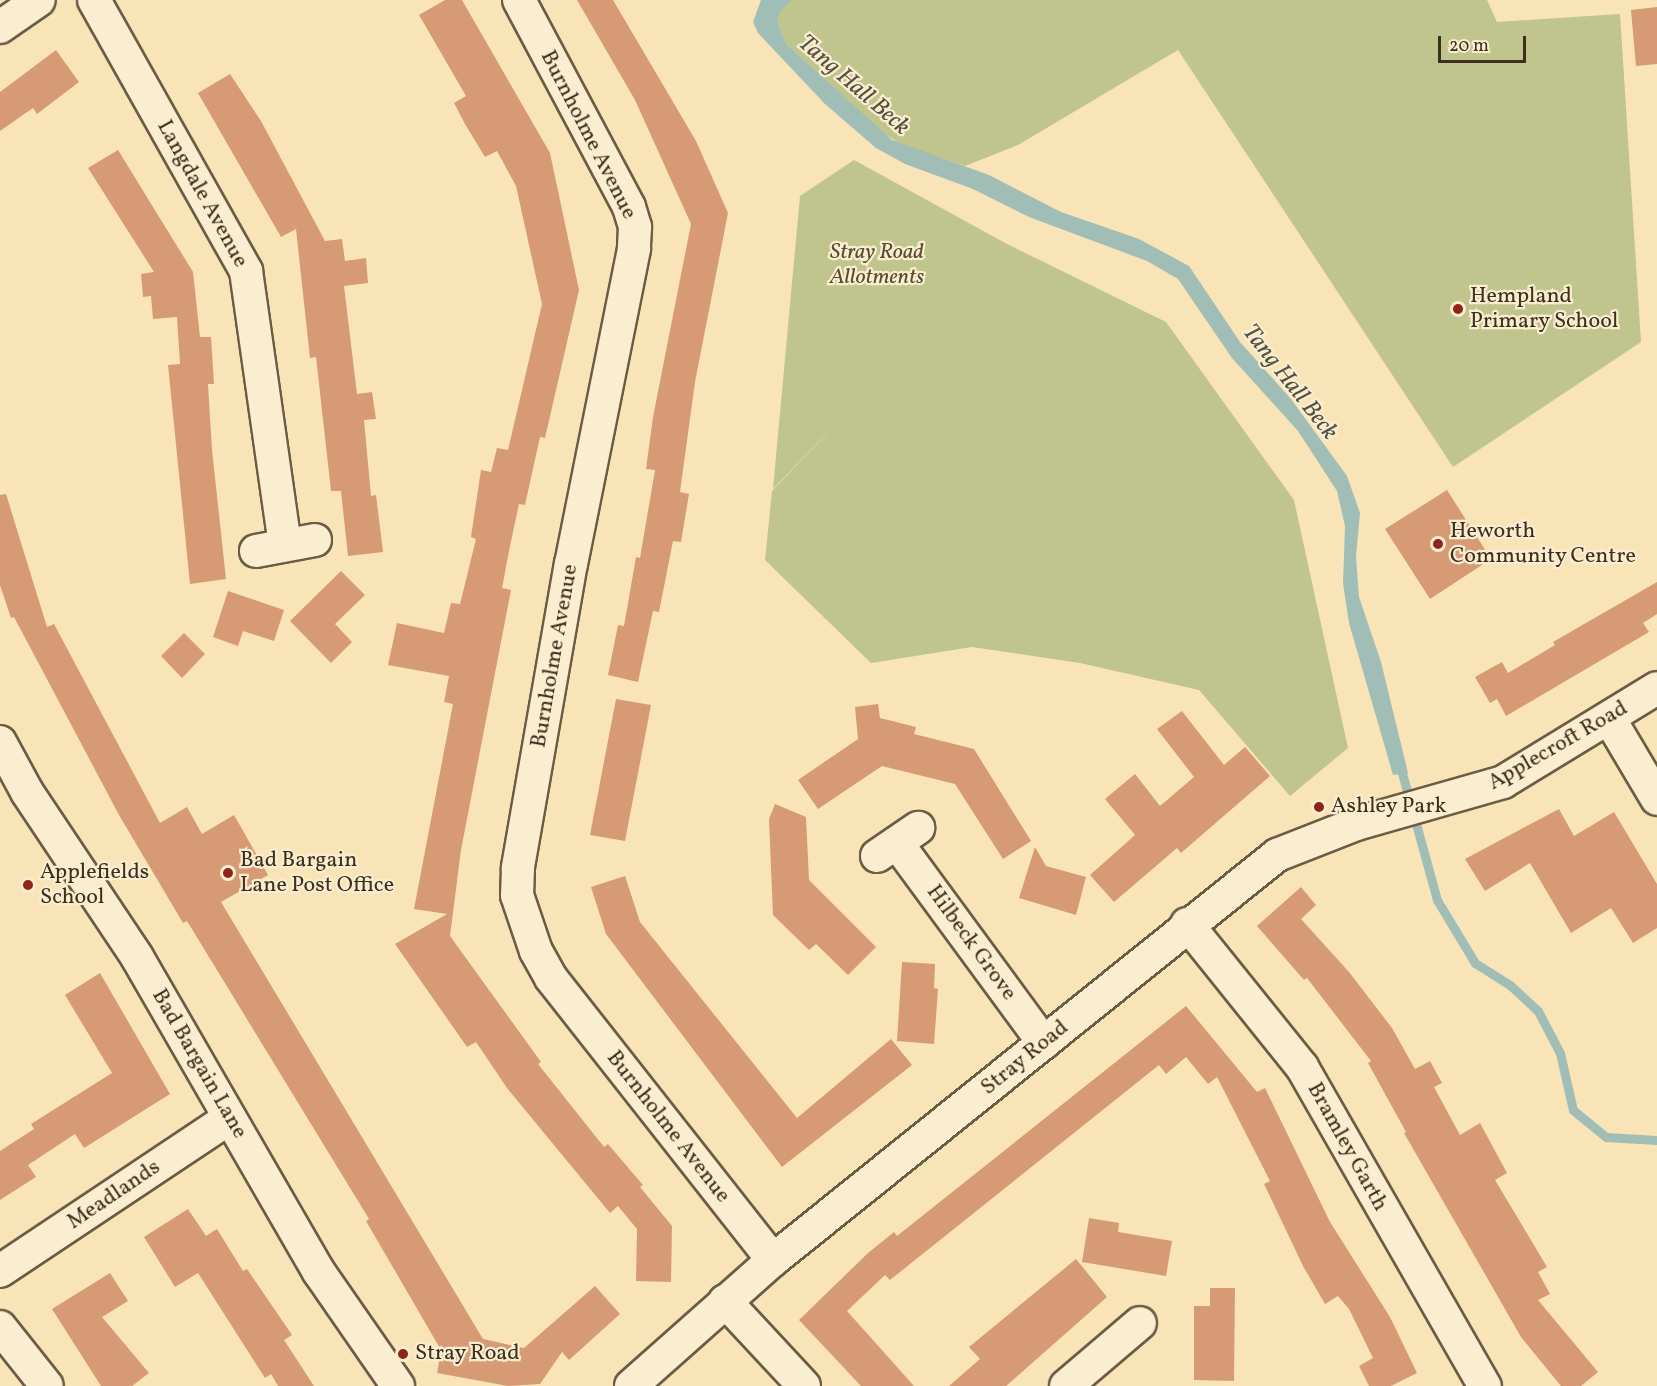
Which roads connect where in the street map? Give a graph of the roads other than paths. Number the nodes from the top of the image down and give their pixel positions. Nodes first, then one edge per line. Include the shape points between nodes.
1 (39, 0) edge
2 (94, 0) edge
3 (519, 0) edge
4 (0, 27) edge
5 (315, 540) dead end
6 (1657, 688) edge
7 (1609, 718) junction
8 (0, 742) edge
9 (1456, 798) joint
10 (1657, 799) edge
11 (898, 842) dead end
12 (1187, 924) junction
13 (1044, 1043) junction
14 (229, 1118) junction
15 (773, 1260) junction
16 (0, 1271) edge
17 (725, 1301) junction
18 (1141, 1324) dead end
19 (0, 1328) edge
20 (47, 1386) edge
21 (398, 1386) edge
22 (631, 1386) edge
23 (804, 1386) edge
24 (1066, 1386) edge
25 (1485, 1386) edge

1 - 4 street
2 - 5 street, Langdale Avenue via 246,271 270,548
3 - 15 street, Burnholme Avenue via 629,207 635,227 634,249 570,562 518,868 517,894 536,951 551,978
6 - 7 street, Applecroft Road
7 - 9 street, Applecroft Road via 1503,782
7 - 10 street
8 - 14 street, Bad Bargain Lane via 27,792 137,957
9 - 12 street, Stray Road via 1310,839 1277,855
11 - 13 street, Hilbeck Grove
12 - 13 street, Stray Road
12 - 25 street, Bramley Garth via 1302,1067
13 - 15 street, Stray Road
14 - 16 street, Meadlands
14 - 21 street, Bad Bargain Lane via 319,1272
15 - 17 street, Stray Road
17 - 22 street, Stray Road
17 - 23 street
18 - 24 street
19 - 20 street

